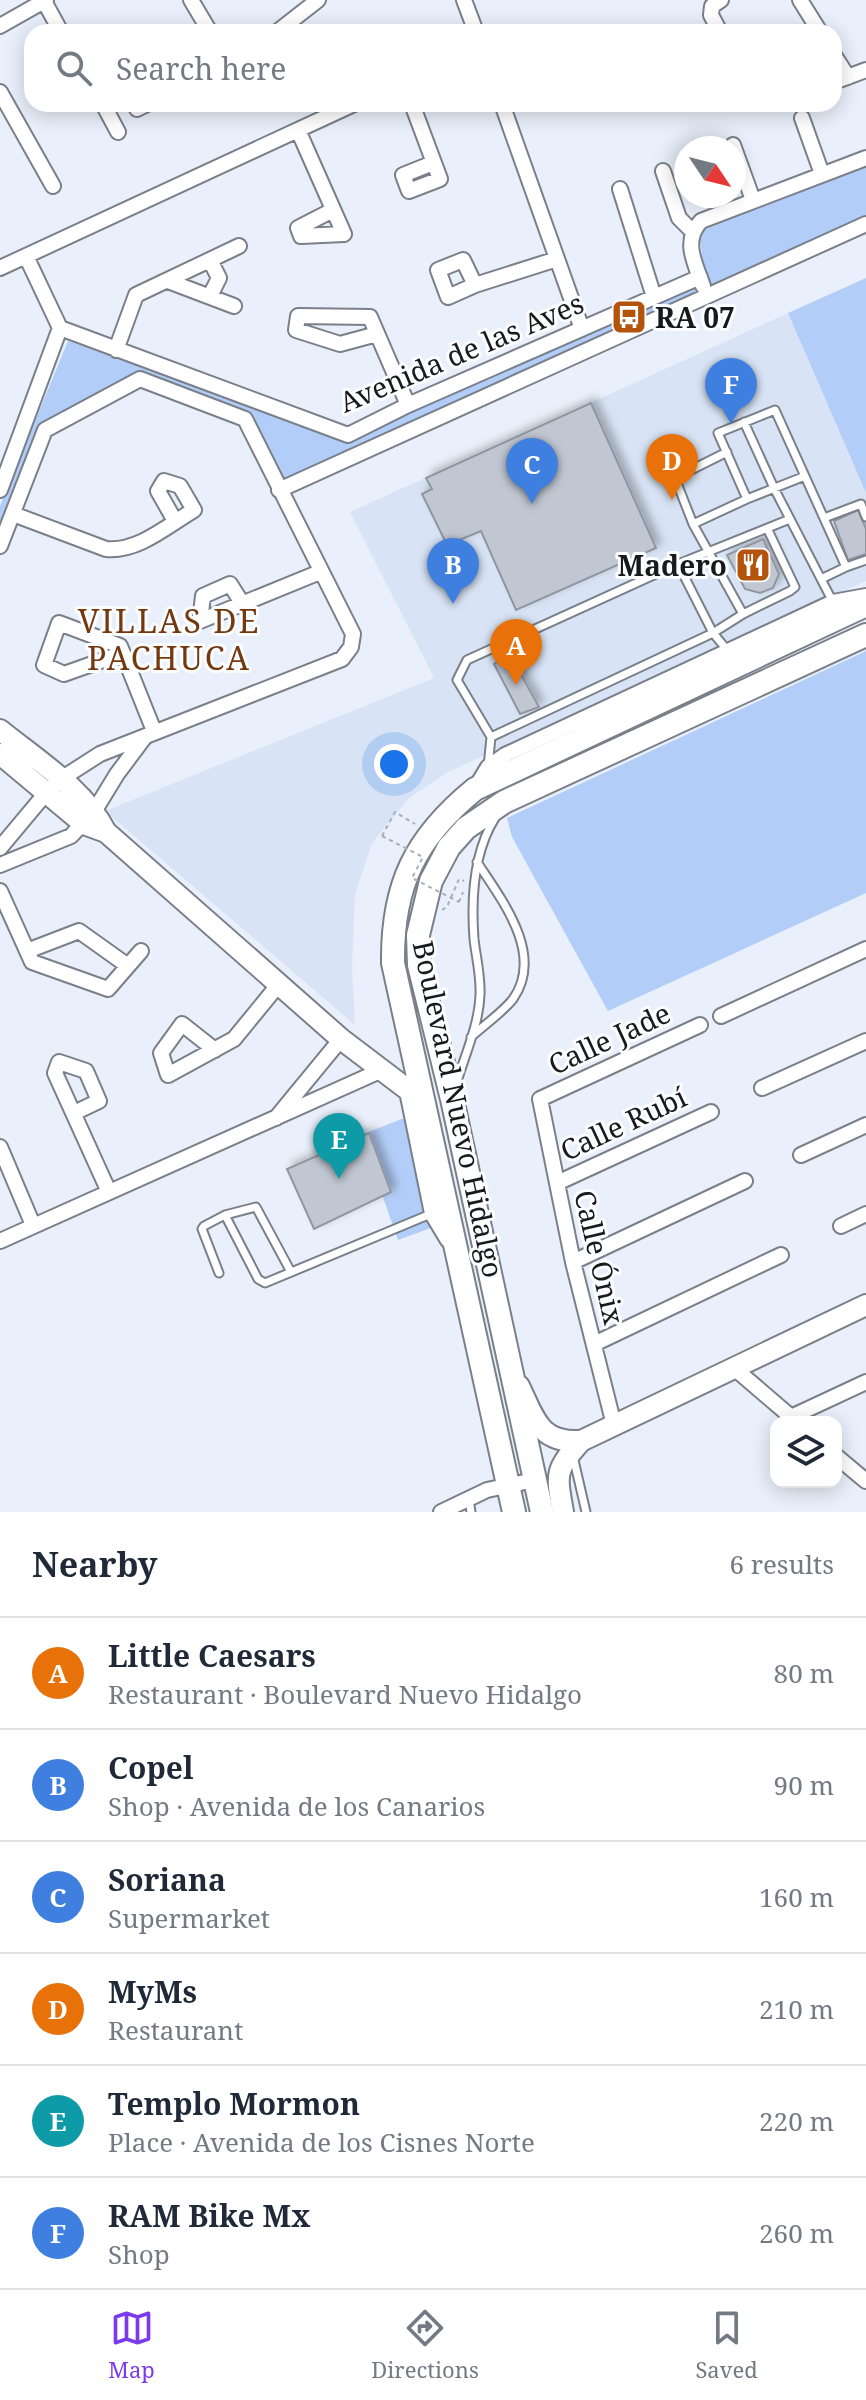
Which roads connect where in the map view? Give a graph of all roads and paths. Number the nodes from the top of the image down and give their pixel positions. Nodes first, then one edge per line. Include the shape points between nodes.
1 (191, 0) edge
2 (318, 0) edge
3 (464, 0) edge
4 (721, 0) edge
5 (800, 0) edge
6 (45, 1) edge
7 (57, 24) edge
8 (205, 24) edge
9 (287, 24) edge
10 (473, 24) edge
11 (716, 24) edge
12 (815, 24) edge
13 (0, 26) edge
14 (866, 70) edge
15 (842, 80) edge
16 (0, 92) edge
17 (107, 112) edge
18 (337, 112) edge
19 (415, 112) edge
20 (505, 112) edge
21 (802, 118) dead end
22 (298, 130) junction
23 (118, 132) dead end
24 (866, 158) edge
25 (433, 163) dead end
26 (663, 171) dead end
27 (822, 174) junction
28 (746, 181) edge
29 (53, 186) dead end
30 (620, 189) dead end
31 (753, 200) junction
32 (333, 210) dead end
33 (866, 224) edge
34 (692, 231) junction
35 (239, 246) dead end
36 (26, 256) junction
37 (557, 259) junction
38 (210, 260) junction
39 (0, 268) edge
40 (700, 277) junction
41 (168, 281) junction
42 (475, 285) dead end
43 (210, 296) junction
44 (706, 296) junction
45 (654, 297) junction
46 (234, 306) dead end
47 (60, 328) junction
48 (582, 329) junction
49 (377, 334) junction
50 (116, 350) junction
51 (146, 361) junction
52 (140, 379) junction
53 (258, 403) junction
54 (408, 405) junction
55 (245, 419) junction
56 (744, 422) junction
57 (25, 424) junction
58 (45, 430) junction
59 (348, 435) junction
60 (727, 452) junction
61 (350, 457) junction
62 (805, 476) junction
63 (774, 488) junction
64 (0, 490) edge
65 (279, 490) junction
66 (747, 499) junction
67 (13, 514) junction
68 (866, 517) edge
69 (824, 518) junction
70 (790, 519) junction
71 (175, 521) dead end
72 (693, 524) junction
73 (768, 530) junction
74 (0, 546) edge
75 (709, 552) junction
76 (866, 560) edge
77 (678, 564) junction
78 (846, 567) junction
79 (320, 572) junction
80 (821, 579) junction
81 (866, 596) edge
82 (242, 603) junction
83 (866, 605) edge
84 (837, 610) junction
85 (743, 614) junction
86 (713, 633) junction
87 (866, 635) edge
88 (123, 653) junction
89 (733, 661) junction
90 (746, 690) junction
91 (0, 730) edge
92 (150, 733) junction
93 (491, 737) junction
94 (0, 754) edge
95 (100, 754) junction
96 (488, 767) junction
97 (117, 774) junction
98 (54, 786) junction
99 (475, 789) junction
100 (504, 802) junction
101 (89, 817) junction
102 (430, 832) junction
103 (1, 847) edge
104 (15, 857) junction
105 (477, 862) junction
106 (0, 865) edge
107 (0, 891) edge
108 (447, 907) dead end
109 (866, 949) edge
110 (27, 951) junction
111 (141, 951) dead end
112 (128, 966) junction
113 (279, 984) junction
114 (401, 1003) junction
115 (721, 1016) dead end
116 (700, 1025) dead end
117 (469, 1038) junction
118 (341, 1039) junction
119 (866, 1041) edge
120 (215, 1050) dead end
121 (404, 1059) junction
122 (382, 1070) junction
123 (303, 1085) junction
124 (762, 1088) dead end
125 (319, 1099) junction
126 (452, 1099) junction
127 (540, 1099) joint
128 (416, 1104) junction
129 (711, 1112) dead end
130 (74, 1113) dead end
131 (273, 1121) junction
132 (866, 1125) edge
133 (0, 1147) edge
134 (801, 1155) dead end
135 (745, 1181) dead end
136 (557, 1183) junction
137 (109, 1192) junction
138 (435, 1213) junction
139 (866, 1214) edge
140 (225, 1215) junction
141 (476, 1217) junction
142 (33, 1225) junction
143 (841, 1226) dead end
144 (0, 1241) edge
145 (457, 1250) junction
146 (781, 1255) dead end
147 (573, 1262) junction
148 (291, 1272) junction
149 (219, 1273) dead end
150 (866, 1305) edge
151 (594, 1344) junction
152 (507, 1361) junction
153 (734, 1368) junction
154 (866, 1382) edge
155 (790, 1416) edge
156 (800, 1416) edge
157 (614, 1425) junction
158 (576, 1446) junction
159 (842, 1461) edge
160 (534, 1480) junction
161 (866, 1481) edge
162 (508, 1486) junction
163 (470, 1505) edge
164 (441, 1512) edge
165 (514, 1512) edge
166 (542, 1512) edge
167 (553, 1512) edge
168 (563, 1512) edge
169 (586, 1512) edge

1 - 8 street
2 - 9 street
3 - 10 street
4 - 11 street via 712,6
5 - 12 street
6 - 7 street
6 - 13 street
14 - 15 street
16 - 29 street
17 - 23 street
18 - 22 street
19 - 25 street
20 - 37 street
21 - 27 street
22 - 32 street
22 - 36 street
24 - 27 street
26 - 34 street via 679,218
27 - 31 street
28 - 31 street
30 - 45 street
31 - 34 street via 701,221
33 - 44 street, Avenida de las Aves
34 - 40 street via 689,242
35 - 38 street
36 - 39 street
36 - 47 street
37 - 42 street
37 - 48 street
38 - 41 street
38 - 43 street via 219,278
40 - 44 street
40 - 45 street, Avenida de las Aves
41 - 43 street
41 - 50 street via 136,295
43 - 46 street
44 - 61 street, Avenida de las Aves
45 - 48 street, Avenida de las Aves
47 - 50 street, Avenida de las Aves
47 - 57 street
48 - 54 street, Avenida de las Aves
49 - 49 street via 370,317 298,316 296,330 340,344
49 - 54 street
50 - 51 street, Avenida de las Aves
51 - 52 street
51 - 53 street, Avenida de las Aves
52 - 55 street
52 - 58 street
53 - 55 street
53 - 59 street, Avenida de las Aves
54 - 59 street, Avenida de las Aves
55 - 65 street
56 - 60 lane via 718,433
56 - 62 lane via 775,410
56 - 63 lane
57 - 58 street
57 - 64 street
58 - 67 street
59 - 61 street
60 - 66 lane
60 - 72 lane via 675,478
61 - 65 street, Avenida de las Aves
62 - 63 lane
62 - 69 lane
63 - 66 lane
63 - 70 lane
65 - 79 street
66 - 72 lane
67 - 71 street via 119,550
67 - 74 street
68 - 69 lane via 861,504
69 - 78 lane
70 - 73 lane
70 - 80 lane
72 - 75 lane
73 - 75 lane
73 - 85 lane via 795,587
75 - 77 lane
75 - 85 lane
76 - 78 lane
77 - 86 lane
77 - 93 lane via 467,660 457,680
78 - 80 lane
79 - 82 street
79 - 92 street via 353,634 342,659
80 - 84 lane
81 - 84 street
82 - 82 street via 230,584 203,596 200,621
83 - 84 main road, Boulevard Nuevo Hidalgo
84 - 89 main road, Boulevard Nuevo Hidalgo
85 - 86 lane
86 - 89 lane
86 - 93 lane
87 - 90 main road, Boulevard Nuevo Hidalgo
88 - 88 street via 120,646 59,623 44,665 64,674
88 - 92 street
89 - 90 street
89 - 96 street via 505,755
89 - 99 main road, Boulevard Nuevo Hidalgo
90 - 100 main road, Boulevard Nuevo Hidalgo
91 - 98 main road
92 - 95 street
92 - 97 street
93 - 96 lane
94 - 98 main road
95 - 97 street via 109,758
95 - 98 street
96 - 99 street
97 - 101 street
98 - 101 main road
98 - 103 street
99 - 102 main road, Boulevard Nuevo Hidalgo
100 - 105 lane
100 - 126 main road, Boulevard Nuevo Hidalgo via 449,847 431,881 418,935 419,965
101 - 104 street via 71,836
101 - 113 main road
102 - 108 path, bridge via 395,812 382,836 423,857 412,878 459,902 468,882 459,879
102 - 114 main road, Boulevard Nuevo Hidalgo via 398,898 393,963
103 - 104 street
104 - 106 street
105 - 117 lane via 474,936 480,992
105 - 117 lane via 509,912 525,961 513,999
107 - 110 street
109 - 115 street
110 - 112 street via 79,931
110 - 112 street via 32,962 108,989
111 - 112 street
113 - 118 main road
113 - 120 street via 234,1039
114 - 121 main road via 398,1026
114 - 128 main road, Boulevard Nuevo Hidalgo
116 - 127 street, Calle Jade
117 - 126 lane
118 - 122 main road
118 - 123 street
119 - 124 street
121 - 122 main road via 399,1066
121 - 128 main road
122 - 125 street
122 - 128 main road
122 - 128 main road
123 - 125 street
123 - 131 street
125 - 131 street
126 - 141 main road, Boulevard Nuevo Hidalgo
127 - 136 street, Calle Ónix
128 - 138 main road
128 - 141 main road via 439,1120 451,1142
128 - 145 main road, Boulevard Nuevo Hidalgo
129 - 136 street, Calle Rubí
130 - 137 street
131 - 137 street
132 - 134 street
133 - 142 street
135 - 147 street
136 - 147 street, Calle Ónix
137 - 142 street
138 - 145 main road
138 - 148 lane
139 - 143 street
140 - 148 lane via 259,1209
140 - 148 lane via 261,1283
140 - 149 lane via 202,1229
141 - 152 main road, Boulevard Nuevo Hidalgo
142 - 144 street
145 - 162 main road, Boulevard Nuevo Hidalgo
146 - 151 street
147 - 151 street, Calle Ónix
150 - 153 main road
151 - 157 street, Calle Ónix
152 - 158 main road via 539,1426
152 - 160 main road, Boulevard Nuevo Hidalgo
153 - 155 street
153 - 157 main road
154 - 156 street
157 - 158 main road
158 - 168 main road via 559,1467
158 - 169 lane
159 - 161 street
160 - 162 street
160 - 166 main road, Boulevard Nuevo Hidalgo
160 - 167 main road via 544,1488
162 - 163 street via 487,1490
162 - 165 main road, Boulevard Nuevo Hidalgo
163 - 164 street

